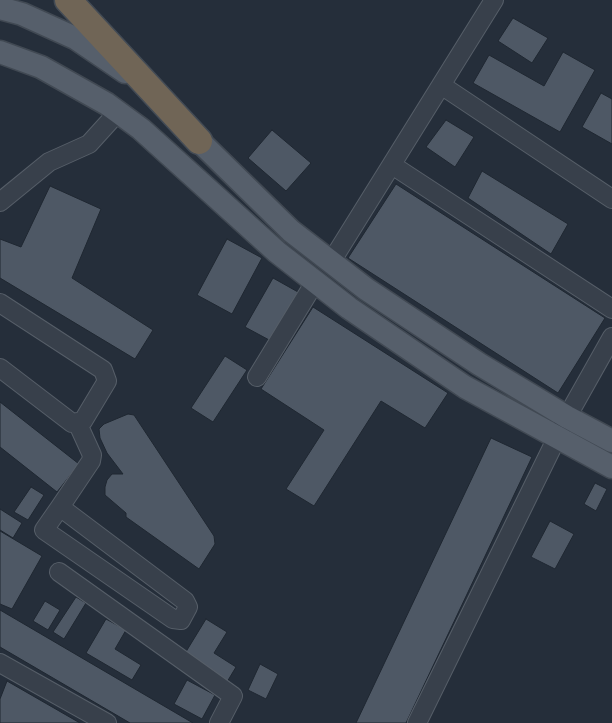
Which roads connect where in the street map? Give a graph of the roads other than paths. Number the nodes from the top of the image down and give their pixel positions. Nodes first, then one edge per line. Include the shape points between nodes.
1 (68, 0) edge
2 (494, 0) edge
3 (0, 8) edge
4 (0, 52) edge
5 (441, 85) junction
6 (118, 112) junction
7 (199, 141) junction
8 (392, 165) junction
9 (612, 199) edge
10 (0, 202) edge
11 (331, 262) junction
12 (315, 282) junction
13 (0, 303) edge
14 (612, 309) edge
15 (612, 337) edge
16 (0, 368) edge
17 (257, 377) dead end
18 (567, 417) junction
19 (77, 422) junction
20 (556, 438) junction
21 (612, 441) edge
22 (612, 467) edge
23 (60, 507) junction
24 (60, 572) dead end
25 (0, 662) edge
26 (107, 723) edge
27 (218, 723) edge
28 (417, 723) edge

1 - 7 highway
2 - 5 street
3 - 7 main road via 51,26 116,64
4 - 6 main road via 41,67
5 - 8 street
5 - 9 street
6 - 10 street via 88,144 49,162
6 - 12 main road
7 - 11 main road via 291,231
8 - 11 street
8 - 14 street
11 - 18 main road via 479,364
12 - 17 street
12 - 20 main road via 465,387
13 - 19 street via 102,370 107,381 83,421
15 - 18 street
16 - 19 street via 72,423
18 - 20 street
18 - 21 main road
19 - 23 street via 89,446 91,461
20 - 22 main road
20 - 28 street
23 - 23 street via 44,530 173,619 181,620 188,607 185,601
24 - 27 street via 233,696
25 - 26 street

